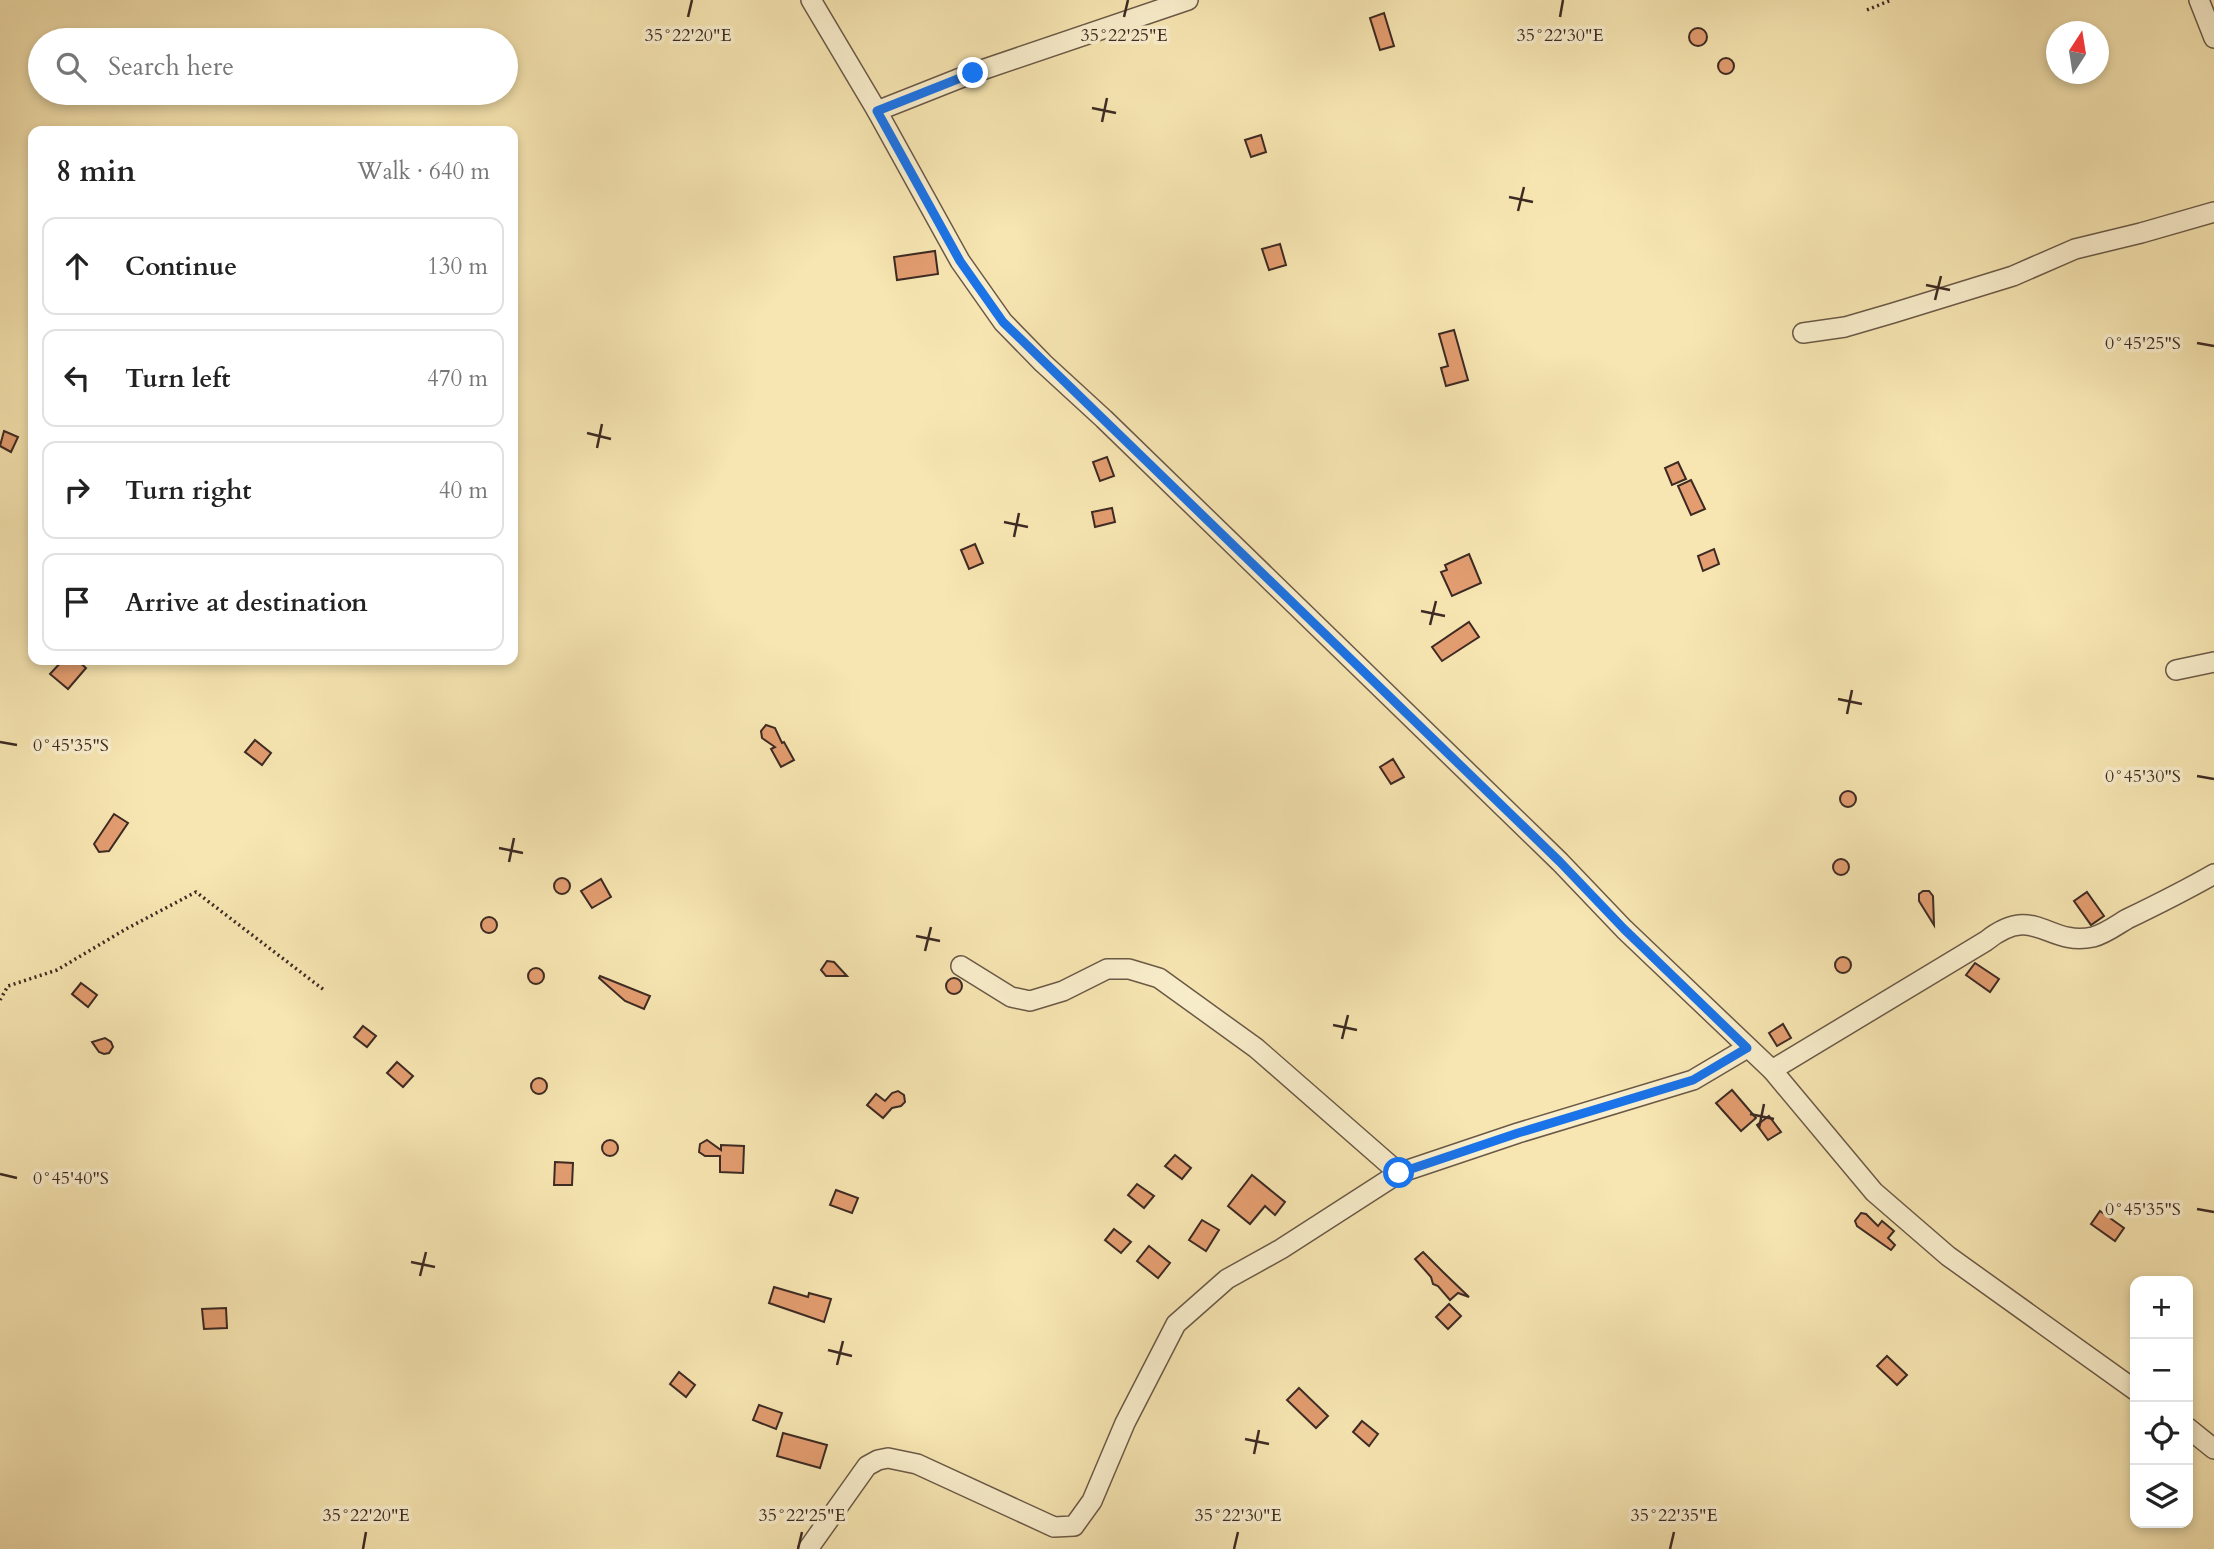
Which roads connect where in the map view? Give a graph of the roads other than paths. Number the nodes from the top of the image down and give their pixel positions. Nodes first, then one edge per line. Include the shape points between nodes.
1 (811, 0) edge
2 (1188, 0) edge
3 (2199, 0) edge
4 (2214, 38) edge
5 (877, 111) junction
6 (2214, 212) edge
7 (1802, 333) dead end
8 (2214, 662) edge
9 (2176, 670) dead end
10 (2214, 874) edge
11 (961, 966) dead end
12 (1747, 1048) junction
13 (1772, 1070) junction
14 (1399, 1173) junction
15 (2130, 1386) edge
16 (2193, 1432) edge
17 (2214, 1449) edge
18 (808, 1549) edge

1 - 5 street
2 - 5 street via 973,73
3 - 4 street
5 - 12 street via 960,261 1020,341
6 - 7 street via 2075,249 2013,276 1894,313
8 - 9 street
10 - 13 street via 2094,937 2063,936 2024,923 1999,930
11 - 14 street via 1011,997 1030,1001 1107,969 1129,969 1159,978 1256,1048
12 - 13 street
12 - 14 street via 1693,1080
13 - 15 street via 1874,1192 1948,1256
14 - 18 street via 1227,1279 1175,1324 1092,1501 1074,1526 1054,1527 917,1464 888,1458 867,1466
16 - 17 street

